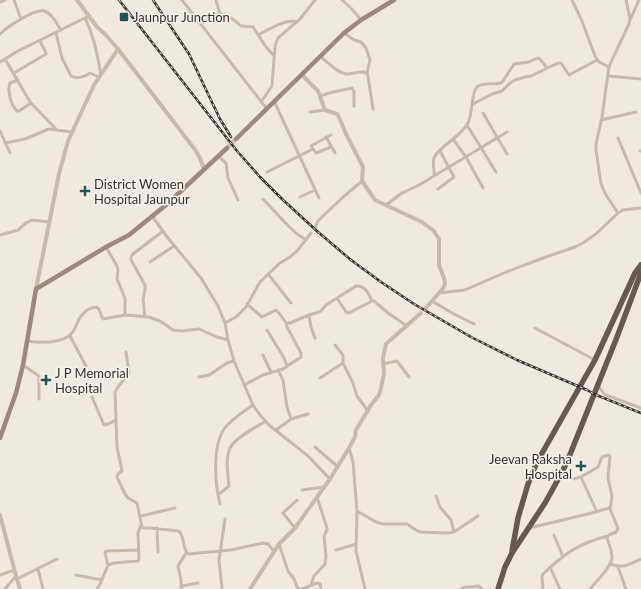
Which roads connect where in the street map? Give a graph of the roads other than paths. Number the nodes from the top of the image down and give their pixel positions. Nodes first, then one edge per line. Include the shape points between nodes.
1 (5, 0) edge
2 (14, 0) edge
3 (77, 0) edge
4 (182, 0) edge
5 (216, 0) edge
6 (315, 0) edge
7 (342, 0) edge
8 (394, 0) edge
9 (572, 0) edge
10 (626, 0) edge
11 (638, 0) edge
12 (0, 2) edge
13 (220, 14) junction
14 (87, 17) junction
15 (21, 19) junction
16 (361, 20) junction
17 (630, 21) junction
18 (297, 22) junction
19 (201, 24) junction
20 (61, 30) junction
21 (56, 33) junction
22 (344, 33) junction
23 (0, 34) edge
24 (258, 35) junction
25 (40, 41) junction
26 (118, 49) junction
27 (274, 56) junction
28 (320, 56) junction
29 (5, 59) junction
30 (597, 60) junction
31 (0, 62) edge
32 (609, 67) junction
33 (547, 68) junction
34 (14, 73) junction
35 (367, 73) junction
36 (100, 75) junction
37 (302, 75) junction
38 (608, 76) junction
39 (641, 79) edge
40 (18, 80) junction
41 (503, 81) junction
42 (503, 90) junction
43 (320, 96) junction
44 (274, 101) junction
45 (261, 102) junction
46 (31, 103) junction
47 (473, 104) junction
48 (354, 106) dead end
49 (267, 109) junction
50 (373, 109) dead end
51 (325, 110) junction
52 (310, 112) dead end
53 (636, 112) dead end
54 (483, 113) dead end
55 (601, 120) junction
56 (467, 125) junction
57 (56, 129) junction
58 (0, 131) edge
59 (72, 132) junction
60 (507, 132) dead end
61 (330, 135) dead end
62 (326, 137) junction
63 (498, 138) junction
64 (618, 138) dead end
65 (236, 139) tunnel mouth
66 (453, 139) junction
67 (6, 143) junction
68 (331, 146) junction
69 (227, 148) tunnel mouth
70 (481, 148) junction
71 (313, 150) junction
72 (440, 151) junction
73 (10, 152) dead end
74 (335, 154) dead end
75 (507, 154) dead end
76 (218, 156) junction
77 (299, 156) junction
78 (466, 157) junction
79 (450, 167) junction
80 (204, 169) junction
81 (268, 172) dead end
82 (496, 172) dead end
83 (434, 176) junction
84 (362, 181) junction
85 (483, 188) dead end
86 (438, 189) dead end
87 (315, 190) junction
88 (641, 193) edge
89 (300, 197) dead end
90 (319, 198) dead end
91 (263, 199) dead end
92 (238, 200) dead end
93 (386, 205) junction
94 (641, 208) edge
95 (618, 213) junction
96 (152, 216) junction
97 (49, 222) junction
98 (315, 228) dead end
99 (163, 231) junction
100 (311, 233) dead end
101 (0, 235) edge
102 (306, 240) junction
103 (174, 246) junction
104 (106, 247) junction
105 (150, 262) dead end
106 (641, 265) edge
107 (641, 273) edge
108 (268, 274) junction
109 (36, 289) junction
110 (439, 294) junction
111 (337, 298) junction
112 (372, 301) junction
113 (432, 301) junction
114 (291, 303) dead end
115 (247, 304) junction
116 (424, 309) dead end
117 (421, 313) dead end
118 (125, 315) junction
119 (309, 315) junction
120 (145, 317) junction
121 (225, 322) junction
122 (286, 323) junction
123 (474, 324) dead end
124 (407, 326) junction
125 (535, 328) dead end
126 (267, 330) dead end
127 (70, 336) junction
128 (315, 338) dead end
129 (228, 340) junction
130 (27, 341) junction
131 (335, 344) dead end
132 (126, 352) dead end
133 (263, 355) dead end
134 (595, 360) junction
135 (234, 361) junction
136 (343, 363) junction
137 (383, 364) junction
138 (22, 365) junction
139 (86, 366) dead end
140 (287, 366) junction
141 (278, 370) junction
142 (271, 372) junction
143 (198, 377) dead end
144 (409, 377) dead end
145 (320, 378) dead end
146 (244, 385) junction
147 (598, 385) junction
148 (92, 397) dead end
149 (39, 399) dead end
150 (253, 405) junction
151 (641, 408) edge
152 (368, 411) junction
153 (308, 414) dead end
154 (116, 420) junction
155 (291, 420) junction
156 (266, 421) junction
157 (276, 430) junction
158 (0, 438) edge
159 (315, 447) dead end
160 (349, 448) junction
161 (338, 467) junction
162 (560, 476) junction
163 (581, 477) junction
164 (330, 479) junction
165 (325, 487) junction
166 (302, 490) dead end
167 (218, 494) junction
168 (436, 496) dead end
169 (317, 497) junction
170 (297, 500) dead end
171 (220, 504) dead end
172 (175, 508) dead end
173 (610, 509) junction
174 (357, 511) junction
175 (596, 512) junction
176 (0, 515) edge
177 (140, 516) junction
178 (478, 516) dead end
179 (225, 519) dead end
180 (142, 525) junction
181 (157, 528) junction
182 (294, 528) junction
183 (529, 528) junction
184 (454, 532) junction
185 (554, 535) dead end
186 (608, 536) junction
187 (279, 544) junction
188 (356, 544) junction
189 (138, 550) junction
190 (336, 550) dead end
191 (274, 551) junction
192 (158, 552) dead end
193 (220, 552) junction
194 (186, 553) junction
195 (512, 553) junction
196 (562, 557) junction
197 (57, 559) dead end
198 (641, 559) edge
199 (610, 564) junction
200 (108, 565) junction
201 (550, 567) junction
202 (618, 567) junction
203 (38, 569) junction
204 (14, 570) junction
205 (0, 574) edge
206 (76, 575) dead end
207 (16, 578) junction
208 (102, 580) junction
209 (198, 583) dead end
210 (311, 585) junction
211 (182, 587) edge
212 (4, 589) edge
213 (20, 589) edge
214 (43, 589) edge
215 (97, 589) edge
216 (222, 589) edge
217 (250, 589) edge
218 (300, 589) edge
219 (321, 589) edge
220 (365, 589) edge
221 (461, 589) edge
222 (482, 589) edge
223 (498, 589) edge
224 (543, 589) edge
225 (560, 589) edge
226 (590, 589) edge
227 (626, 589) edge

1 - 12 street
2 - 15 street
3 - 14 street
4 - 19 street
5 - 13 street
6 - 18 street
7 - 16 street
8 - 16 main road
9 - 30 street
10 - 17 street
11 - 17 street
13 - 19 street
13 - 24 street via 232,17 241,26 252,26
14 - 20 street
14 - 26 street
14 - 36 street via 96,47
15 - 20 street via 44,11
15 - 23 street
16 - 22 main road
17 - 32 street
18 - 24 street via 290,21
18 - 27 street via 277,41
19 - 45 street
20 - 21 street
21 - 25 street
21 - 36 street via 62,58 71,76 84,77 90,73
22 - 28 main road
22 - 35 street via 366,48 370,60
24 - 27 street
25 - 29 street
25 - 34 street via 46,54
26 - 36 street
26 - 80 street via 196,151
27 - 45 street via 272,86
28 - 35 street via 342,73
28 - 37 main road
29 - 31 street
29 - 34 street
30 - 32 street
30 - 33 street via 569,75 559,63
32 - 38 street
33 - 41 street via 538,58 515,64
33 - 42 street via 512,82
34 - 40 street
35 - 50 street
36 - 59 street
37 - 43 street
37 - 44 main road
38 - 39 street
38 - 55 street
40 - 46 street
40 - 46 street via 10,83 9,87 15,109 18,111
41 - 42 street
41 - 47 street via 498,84 479,85 475,91
42 - 47 street
43 - 48 street via 352,88
43 - 51 street
44 - 49 main road
44 - 77 street
45 - 49 street
46 - 57 street
47 - 56 street
49 - 65 main road
51 - 52 street
51 - 84 street via 339,116 363,167
53 - 55 street
54 - 63 street
55 - 95 street via 596,144 601,184
56 - 66 street
56 - 70 street
57 - 59 street
57 - 67 street
58 - 67 street
59 - 97 street via 59,174
60 - 63 street
61 - 62 street
62 - 68 street
62 - 71 street via 312,145
63 - 70 street
63 - 75 street
64 - 88 street
66 - 72 street
66 - 78 street
67 - 73 street
68 - 71 street via 317,153
68 - 74 street
69 - 76 main road
70 - 78 street
70 - 82 street
71 - 77 street
72 - 79 street
72 - 83 street via 433,160
76 - 80 main road
76 - 92 street via 226,163 228,178
77 - 81 street
77 - 87 street
78 - 79 street
78 - 85 street
79 - 83 street
79 - 86 street via 454,177
80 - 96 main road
83 - 93 street
84 - 93 street via 375,200
84 - 98 street via 322,216
87 - 89 street
87 - 90 street
91 - 102 street
93 - 110 street via 422,222 439,239 439,264 445,283
94 - 95 street via 626,209
95 - 110 street via 576,248 506,272 465,290
96 - 99 street
96 - 104 main road via 129,235
97 - 101 street via 32,220 18,230
97 - 109 street
99 - 103 street
99 - 120 street via 131,257 145,285
100 - 102 street
102 - 108 street via 297,252
103 - 105 street
103 - 121 street via 201,278
104 - 109 main road
104 - 118 street via 117,266 117,279 124,298
106 - 134 highway
107 - 147 highway
108 - 114 street
108 - 115 street
109 - 130 main road
110 - 113 street
111 - 112 street via 349,313
111 - 112 street via 359,286 368,291
111 - 119 street via 321,311
112 - 124 street
113 - 116 street
113 - 123 street
115 - 121 street via 236,317
115 - 122 street via 262,317 276,310
117 - 124 street
118 - 120 street
118 - 127 street via 103,319 98,308 92,308 81,315
119 - 122 street
119 - 128 street
120 - 129 street via 156,319 173,330 199,329
121 - 129 street
122 - 140 street via 302,355
124 - 137 street via 386,344
125 - 134 street
126 - 140 street
127 - 130 street via 45,343
127 - 139 street
129 - 135 street
130 - 138 main road
131 - 136 street via 342,355
132 - 154 street via 128,374 116,390
133 - 142 street
134 - 195 highway via 537,462 518,518
135 - 143 street via 209,375
135 - 146 street
136 - 145 street
136 - 152 street via 357,396
137 - 144 street via 397,361
137 - 152 street via 384,374 379,395
138 - 149 street via 39,376
138 - 158 main road via 16,393
140 - 141 street
141 - 142 street
141 - 155 street via 283,380
142 - 146 street
146 - 150 street
147 - 151 street via 604,394
147 - 162 highway
148 - 154 street via 104,425
150 - 156 street
150 - 167 street via 237,416 221,434 216,453
152 - 160 street via 358,426
153 - 155 street
154 - 177 street via 122,472 117,477 128,498 137,503
155 - 157 street
156 - 157 street
156 - 167 street via 232,445 227,464 230,486
157 - 164 street via 308,456
159 - 161 street
160 - 161 street
160 - 174 street via 353,462
161 - 164 street
162 - 163 street via 573,479
162 - 183 highway
163 - 173 street via 598,467 602,458 609,455 608,478 612,496
163 - 175 street
164 - 165 street
165 - 166 street
165 - 169 street
167 - 171 street
168 - 184 street via 440,507 451,520
169 - 182 street
169 - 210 street via 327,528 324,536 326,556 325,564 314,576
170 - 182 street via 283,513
172 - 177 street
173 - 175 street
173 - 186 street via 618,531
174 - 184 street via 382,524 407,524 420,532
174 - 188 street
175 - 183 street
176 - 204 street
177 - 180 street
178 - 184 street
179 - 193 street
180 - 181 street via 144,528
180 - 189 street via 138,533
181 - 192 street
181 - 194 street via 182,533
182 - 187 street
183 - 195 highway
185 - 196 street
186 - 196 street via 578,547
186 - 199 street via 612,556
187 - 191 street
187 - 218 street via 288,570
188 - 190 street
188 - 220 street
189 - 200 street via 138,561
189 - 200 street via 106,551
191 - 193 street via 268,544 263,543
191 - 217 street
193 - 194 street
193 - 216 street
194 - 211 street via 178,566
195 - 223 highway
196 - 201 street
197 - 203 street
198 - 202 street
199 - 202 street
199 - 226 street
200 - 208 street
201 - 224 street via 542,577
201 - 225 street
202 - 227 street
203 - 207 street
203 - 214 street
204 - 205 street
204 - 207 street
206 - 208 street
207 - 212 street
207 - 213 street
208 - 215 street
209 - 211 street
210 - 218 street
210 - 219 street via 320,584
221 - 222 street via 465,586 478,586

